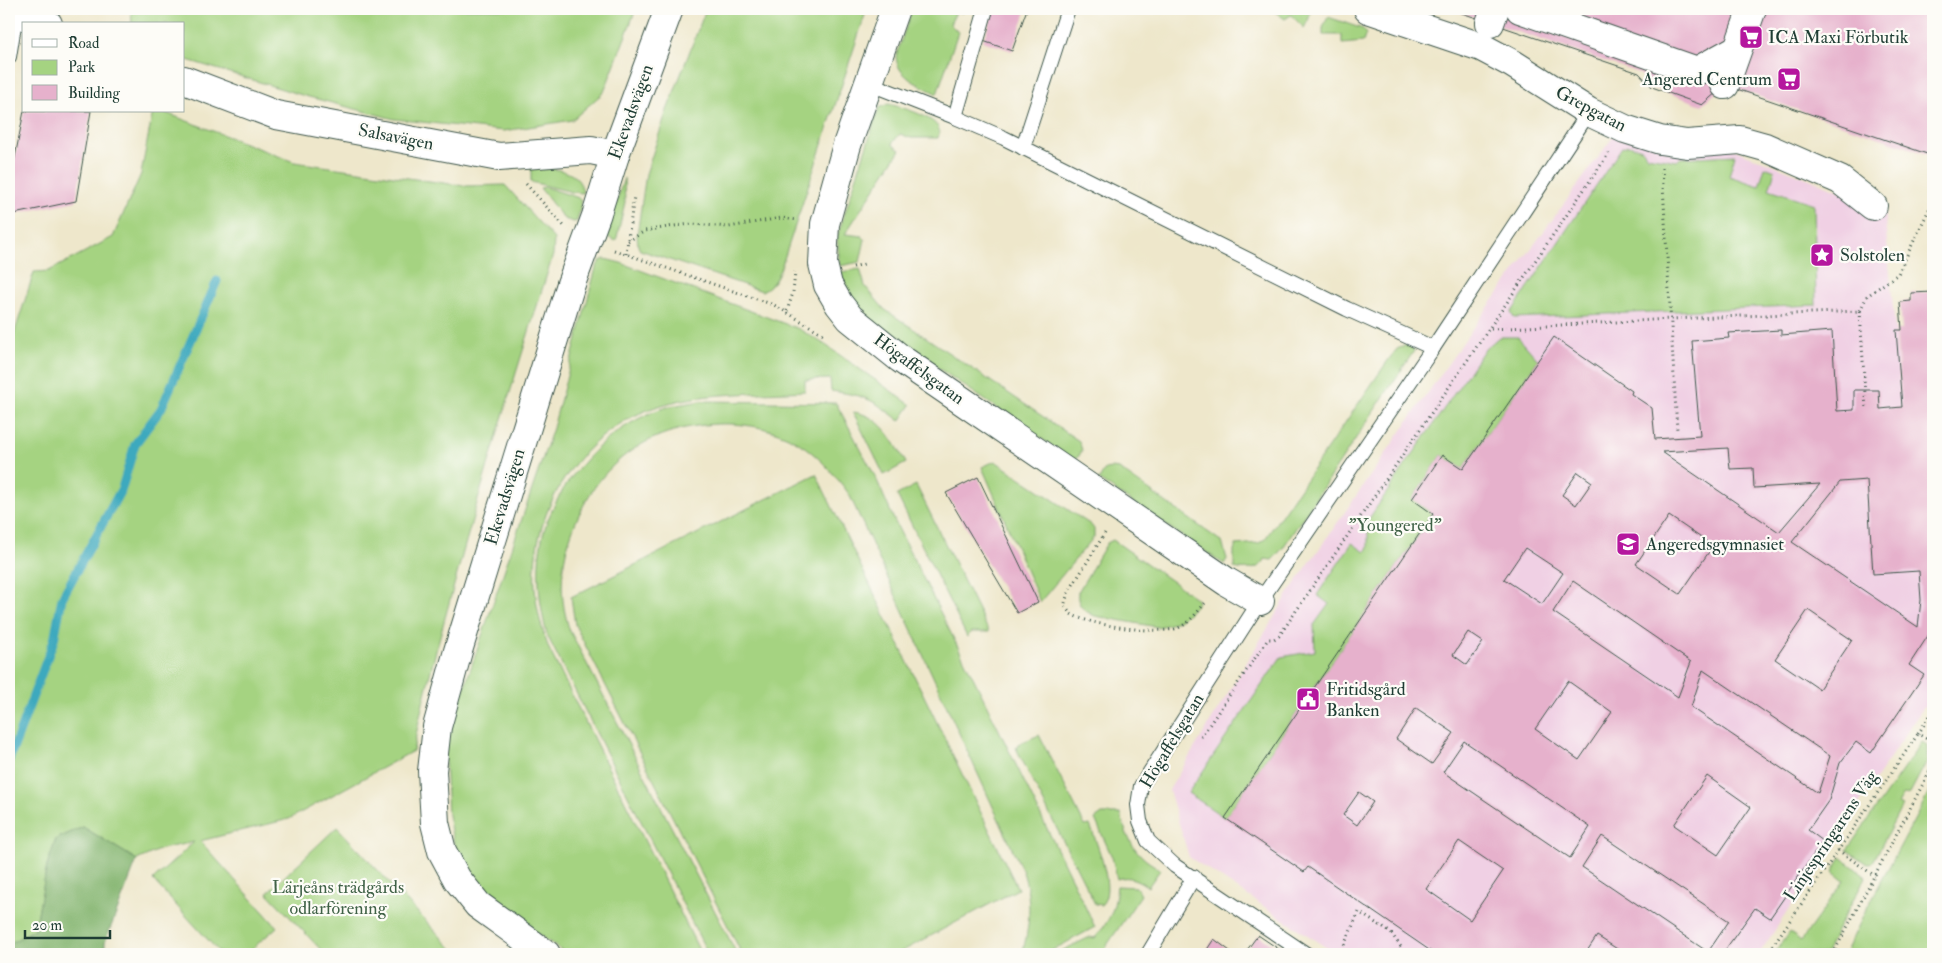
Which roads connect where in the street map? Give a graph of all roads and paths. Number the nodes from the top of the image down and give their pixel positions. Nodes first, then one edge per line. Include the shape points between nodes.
1 (668, 9) edge
2 (895, 9) edge
3 (986, 9) edge
4 (1068, 9) edge
5 (1368, 9) edge
6 (1520, 9) edge
7 (1752, 9) edge
8 (12, 12) edge
9 (42, 22) edge
10 (1738, 49) junction
11 (9, 57) edge
12 (185, 80) edge
13 (868, 83) junction
14 (1725, 85) dead end
15 (1589, 112) junction
16 (955, 116) junction
17 (1625, 129) junction
18 (1660, 140) junction
19 (1024, 148) junction
20 (615, 155) junction
21 (1933, 201) edge
22 (1873, 206) dead end
23 (803, 222) dead end
24 (628, 241) dead end
25 (626, 254) dead end
26 (774, 305) dead end
27 (1860, 311) junction
28 (1671, 319) junction
29 (1490, 329) junction
30 (1433, 348) junction
31 (1866, 410) dead end
32 (1678, 430) dead end
33 (1107, 530) dead end
34 (1208, 599) dead end
35 (1260, 601) junction
36 (1933, 711) edge
37 (1918, 734) junction
38 (1933, 742) edge
39 (1196, 743) dead end
40 (1933, 765) edge
41 (1838, 850) junction
42 (1875, 876) junction
43 (1194, 877) junction
44 (546, 954) edge
45 (1148, 954) edge
46 (1306, 954) edge
47 (1340, 954) edge
48 (1406, 954) edge
49 (1767, 954) edge
50 (1833, 954) edge

1 - 20 street, Ekevadsvägen
2 - 13 street, Högaffelsgatan
3 - 16 lane
4 - 19 lane
5 - 15 street, Grepgatan via 1481,47
6 - 10 street via 1697,71
7 - 10 street
8 - 9 street
8 - 11 lane
10 - 14 street
12 - 20 street, Salsavägen via 276,115 499,156 591,150
13 - 16 lane
13 - 35 street, Högaffelsgatan via 825,224 823,264 828,285 839,304 850,318 901,359 1227,582
15 - 17 street, Grepgatan
15 - 30 lane, Högaffelsgatan
16 - 19 lane
17 - 18 street, Grepgatan
17 - 29 path
18 - 22 street, Grepgatan via 1687,144 1740,140 1765,147 1840,180
18 - 28 path
19 - 30 lane via 1347,310
20 - 44 street, Ekevadsvägen via 571,284 458,651 437,727 432,772 435,823 442,851 457,880 478,905
21 - 27 path via 1898,274 1867,296
23 - 24 path via 781,218 729,227 674,226 645,231
25 - 26 path
27 - 28 path
27 - 31 path
28 - 29 path
28 - 32 path
29 - 39 path via 1279,636 1274,640 1268,639
30 - 35 lane, Högaffelsgatan
33 - 34 path via 1068,593 1064,606 1071,614 1090,621 1150,632 1166,631 1188,622
35 - 43 lane, Högaffelsgatan via 1141,786 1140,821 1148,841 1175,866
36 - 37 path, Linjespringarens Väg
37 - 38 path
37 - 41 path, Linjespringarens Väg
40 - 42 path
41 - 42 path
41 - 49 path, Linjespringarens Väg
42 - 50 path
43 - 45 lane
43 - 46 lane, Högaffelsgatan
47 - 48 path via 1359,912 1391,933

